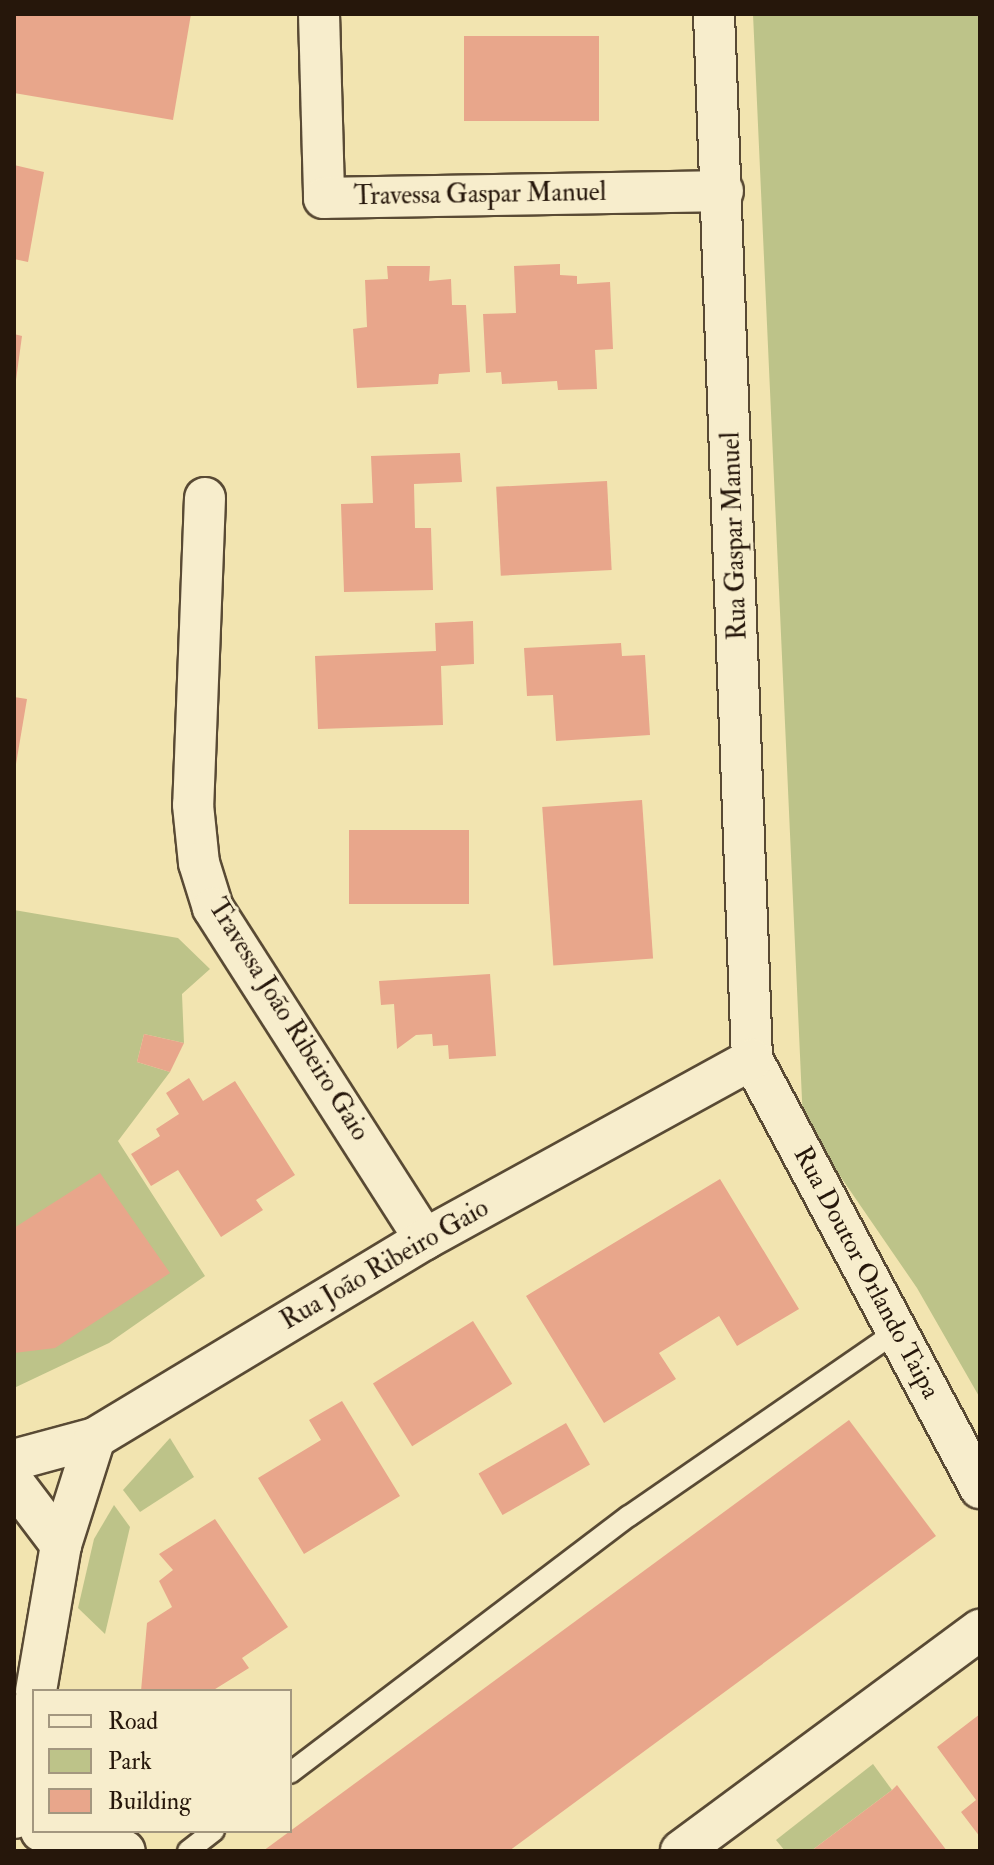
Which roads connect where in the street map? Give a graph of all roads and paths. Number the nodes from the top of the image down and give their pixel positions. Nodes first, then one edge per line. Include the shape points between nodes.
1 (319, 14) edge
2 (714, 14) edge
3 (723, 191) junction
4 (205, 498) dead end
5 (752, 1059) junction
6 (425, 1239) junction
7 (897, 1331) junction
8 (95, 1438) junction
9 (14, 1460) edge
10 (14, 1483) edge
11 (980, 1488) edge
12 (61, 1545) junction
13 (980, 1630) edge
14 (36, 1689) edge
15 (32, 1715) edge
16 (292, 1771) edge
17 (14, 1818) edge
18 (49, 1833) edge
19 (211, 1833) edge
20 (125, 1851) edge
21 (188, 1851) edge
22 (681, 1851) edge

1 - 3 street, Travessa Gaspar Manuel via 324,198
2 - 3 street, Rua Gaspar Manuel
3 - 5 street, Rua Gaspar Manuel
4 - 6 street, Travessa João Ribeiro Gaio via 193,805 199,863 213,908
5 - 6 street, Rua João Ribeiro Gaio
5 - 7 street, Rua Doutor Orlando Taipa
6 - 8 street, Rua João Ribeiro Gaio
7 - 11 street, Rua Doutor Orlando Taipa
7 - 16 lane via 629,1516
8 - 9 street, Rua João Ribeiro Gaio
8 - 12 street
10 - 12 street
12 - 14 street
13 - 22 street
15 - 17 street
18 - 20 street
19 - 21 lane

